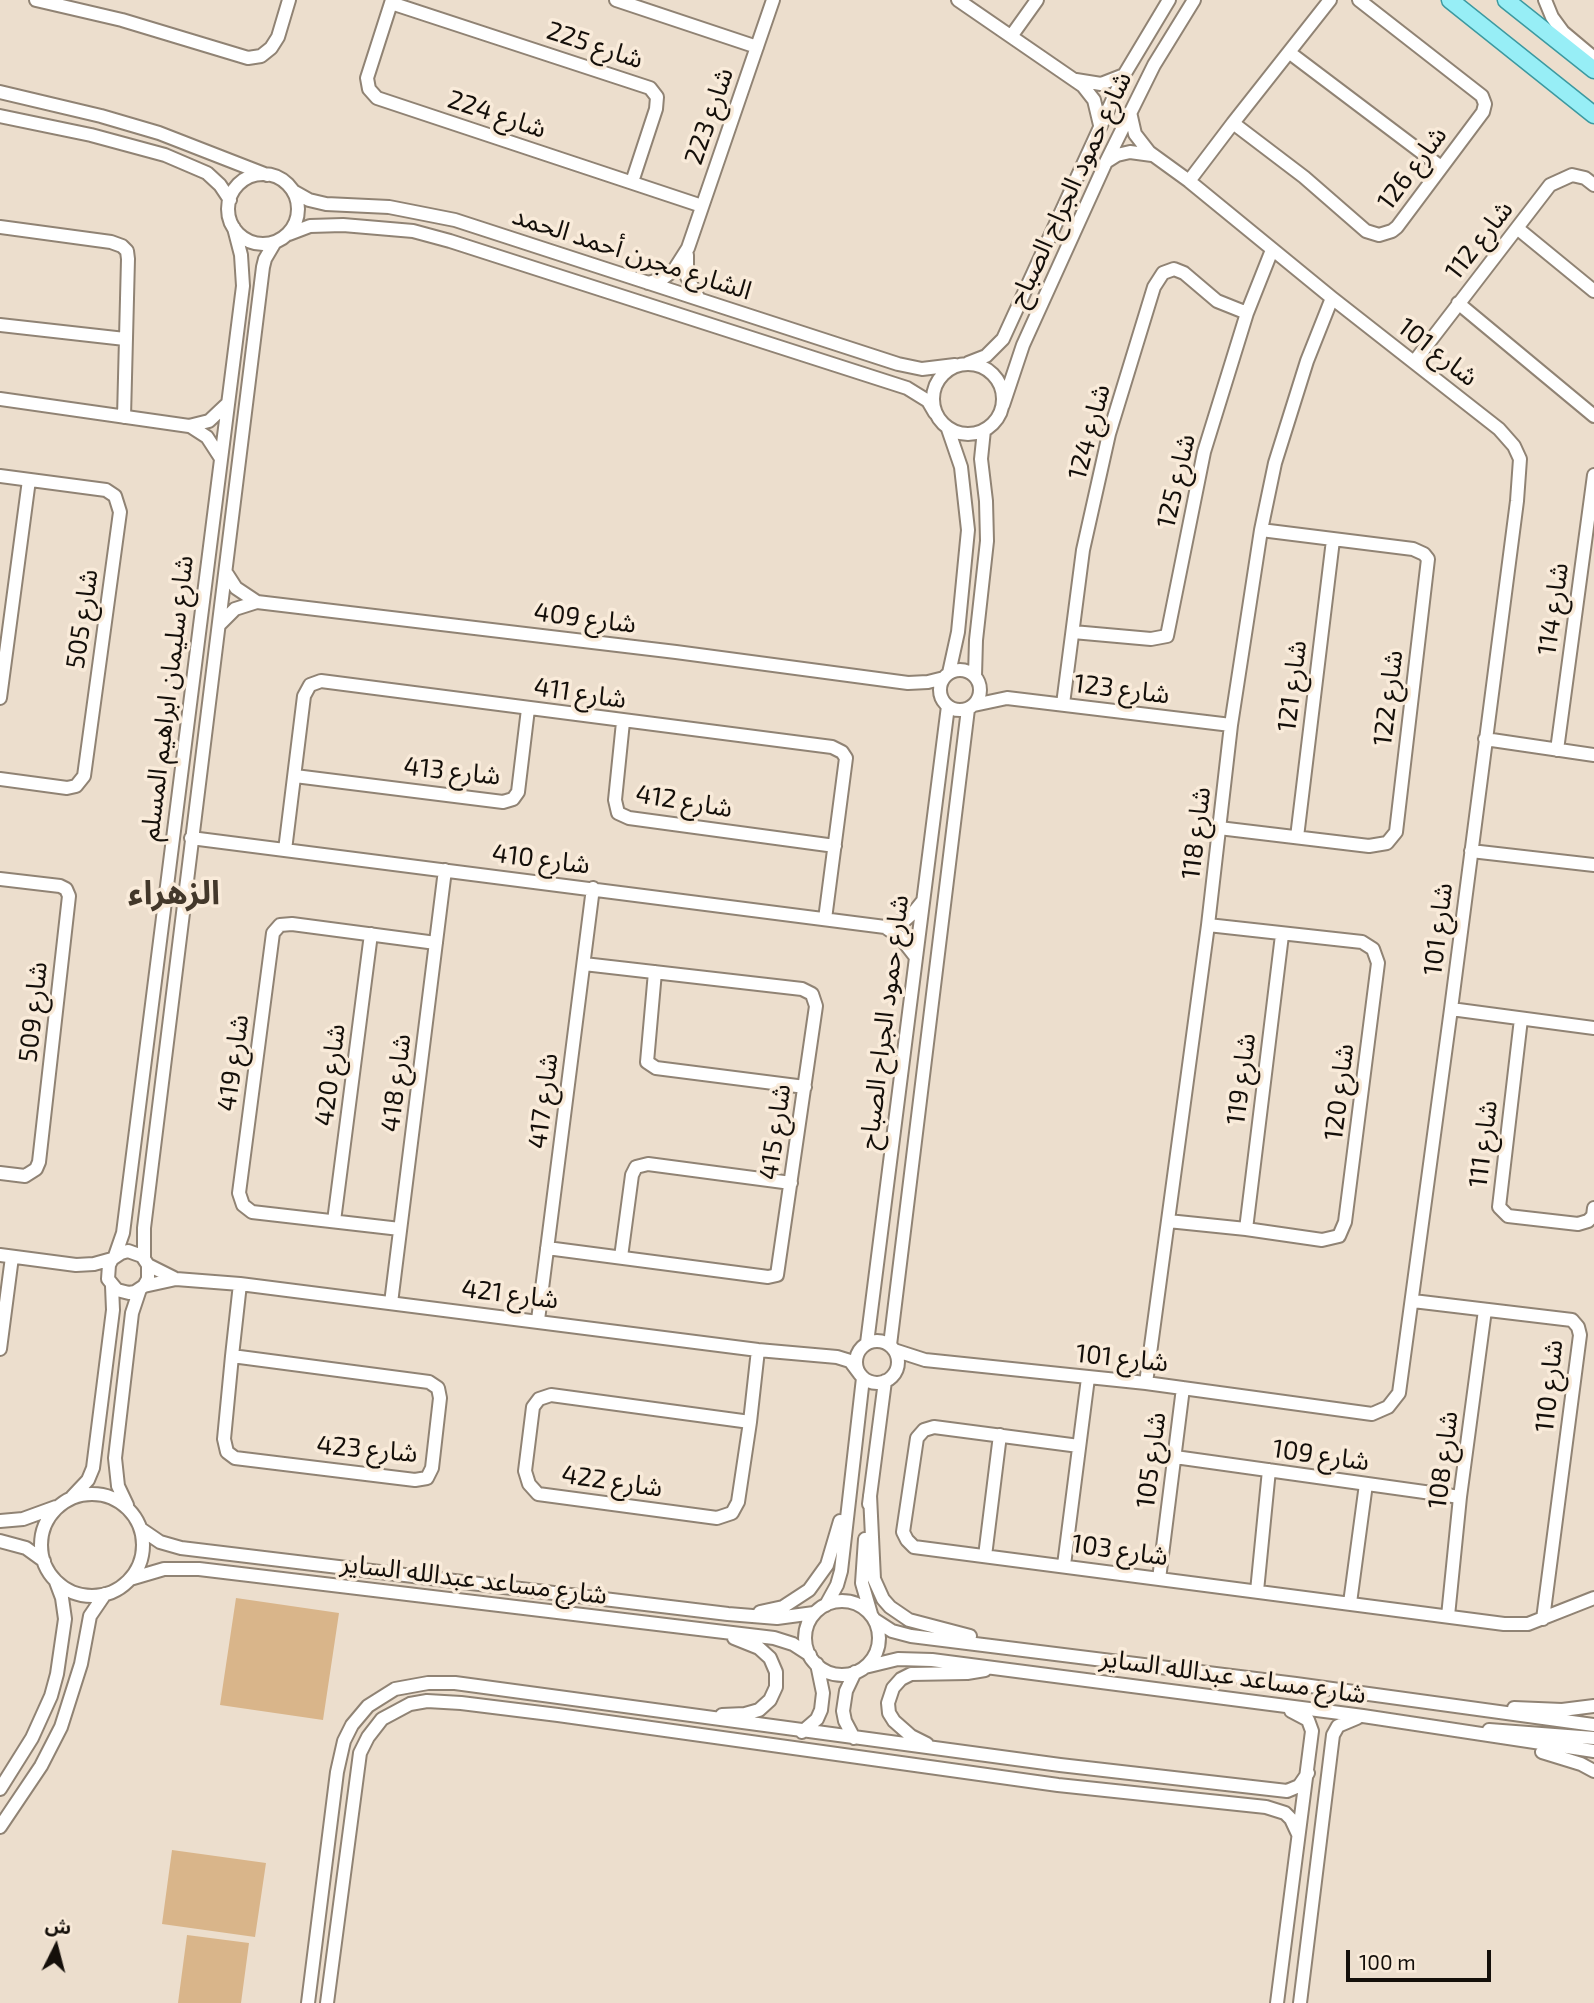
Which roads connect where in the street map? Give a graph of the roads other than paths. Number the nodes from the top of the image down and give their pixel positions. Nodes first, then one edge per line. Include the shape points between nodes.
1 (36, 0) edge
2 (289, 0) edge
3 (616, 0) edge
4 (773, 0) edge
5 (958, 0) edge
6 (1037, 0) edge
7 (1169, 0) edge
8 (1194, 0) edge
9 (1330, 0) edge
10 (1359, 0) edge
11 (1450, 0) edge
12 (1506, 0) edge
13 (1545, 0) edge
14 (391, 1) edge
15 (1012, 35) junction
16 (757, 47) junction
17 (1290, 52) junction
18 (1594, 58) edge
19 (1594, 70) edge
20 (1124, 75) junction
21 (1076, 80) junction
22 (0, 92) edge
23 (1130, 112) junction
24 (1594, 115) edge
25 (0, 116) edge
26 (1233, 123) junction
27 (1100, 126) junction
28 (1155, 157) junction
29 (1106, 162) junction
30 (1441, 167) junction
31 (267, 175) junction
32 (1189, 181) junction
33 (632, 182) junction
34 (1594, 185) edge
35 (293, 191) junction
36 (230, 200) junction
37 (702, 205) junction
38 (0, 227) edge
39 (234, 228) junction
40 (1517, 228) junction
41 (289, 234) junction
42 (275, 242) junction
43 (688, 248) junction
44 (1272, 250) junction
45 (648, 283) junction
46 (1594, 292) edge
47 (1332, 298) junction
48 (699, 299) junction
49 (1458, 303) junction
50 (1247, 313) junction
51 (0, 325) edge
52 (125, 339) junction
53 (1413, 362) junction
54 (962, 364) junction
55 (0, 399) edge
56 (227, 404) junction
57 (1003, 405) junction
58 (935, 413) junction
59 (1594, 416) edge
60 (124, 417) junction
61 (190, 426) junction
62 (948, 429) junction
63 (984, 430) junction
64 (221, 458) junction
65 (1594, 475) edge
66 (0, 476) edge
67 (29, 480) junction
68 (1261, 530) junction
69 (1333, 540) junction
70 (226, 574) junction
71 (962, 594) junction
72 (982, 596) junction
73 (257, 602) junction
74 (220, 624) junction
75 (1073, 632) junction
76 (947, 676) junction
77 (976, 679) junction
78 (908, 683) junction
79 (0, 698) edge
80 (1007, 698) junction
81 (946, 704) junction
82 (1062, 704) junction
83 (971, 707) junction
84 (528, 709) junction
85 (623, 722) junction
86 (1231, 725) junction
87 (1485, 739) junction
88 (1557, 750) junction
89 (1594, 755) edge
90 (295, 776) junction
91 (0, 779) edge
92 (1219, 828) junction
93 (1297, 837) junction
94 (191, 838) junction
95 (835, 846) junction
96 (285, 850) junction
97 (1471, 850) junction
98 (1594, 865) edge
99 (445, 870) junction
100 (0, 879) edge
101 (593, 888) junction
102 (922, 902) junction
103 (825, 919) junction
104 (1208, 925) junction
105 (885, 927) junction
106 (371, 934) junction
107 (1282, 935) junction
108 (436, 943) junction
109 (915, 956) junction
110 (584, 964) junction
111 (655, 972) junction
112 (1451, 1009) junction
113 (1521, 1019) junction
114 (907, 1024) junction
115 (929, 1027) junction
116 (1594, 1028) edge
117 (147, 1034) junction
118 (168, 1036) junction
119 (145, 1050) junction
120 (166, 1053) junction
121 (805, 1087) junction
122 (0, 1173) edge
123 (791, 1183) junction
124 (1594, 1208) edge
125 (334, 1221) junction
126 (1168, 1221) junction
127 (400, 1229) junction
128 (1246, 1229) junction
129 (547, 1248) junction
130 (6, 1256) edge
131 (114, 1257) junction
132 (621, 1257) junction
133 (878, 1257) junction
134 (899, 1261) junction
135 (146, 1262) junction
136 (76, 1265) junction
137 (176, 1279) junction
138 (110, 1283) junction
139 (240, 1284) junction
140 (142, 1287) junction
141 (1413, 1301) junction
142 (391, 1303) junction
143 (1485, 1310) junction
144 (538, 1320) junction
145 (1, 1325) edge
146 (864, 1346) junction
147 (892, 1347) junction
148 (0, 1349) edge
149 (758, 1350) junction
150 (232, 1356) junction
151 (837, 1357) junction
152 (925, 1360) junction
153 (896, 1372) junction
154 (861, 1375) junction
155 (1087, 1378) junction
156 (885, 1381) junction
157 (1146, 1382) junction
158 (1182, 1388) junction
159 (101, 1405) junction
160 (121, 1407) junction
161 (750, 1422) junction
162 (1000, 1435) junction
163 (1079, 1447) junction
164 (1175, 1457) junction
165 (1269, 1470) junction
166 (1366, 1484) junction
167 (849, 1494) junction
168 (870, 1495) junction
169 (1460, 1497) junction
170 (66, 1501) junction
171 (848, 1508) junction
172 (868, 1511) junction
173 (131, 1512) junction
174 (0, 1521) edge
175 (141, 1528) junction
176 (0, 1541) edge
177 (985, 1556) junction
178 (44, 1561) junction
179 (1064, 1565) junction
180 (131, 1578) junction
181 (54, 1579) junction
182 (1159, 1579) junction
183 (1256, 1591) junction
184 (105, 1594) junction
185 (1594, 1598) edge
186 (1350, 1604) junction
187 (826, 1605) junction
188 (728, 1614) junction
189 (814, 1614) junction
190 (1448, 1616) junction
191 (873, 1617) junction
192 (1543, 1619) junction
193 (724, 1633) junction
194 (1018, 1649) junction
195 (813, 1659) junction
196 (994, 1668) junction
197 (860, 1669) junction
198 (1274, 1704) junction
199 (1594, 1706) edge
200 (1468, 1708) junction
201 (641, 1710) junction
202 (1363, 1717) junction
203 (701, 1718) junction
204 (1594, 1725) edge
205 (639, 1727) junction
206 (1460, 1731) junction
207 (802, 1732) junction
208 (854, 1738) junction
209 (1594, 1738) edge
210 (1516, 1741) junction
211 (951, 1751) junction
212 (1594, 1752) edge
213 (1311, 1753) junction
214 (1330, 1756) junction
215 (340, 1757) junction
216 (359, 1761) junction
217 (1060, 1765) junction
218 (1594, 1771) edge
219 (1308, 1773) junction
220 (1058, 1785) junction
221 (0, 1789) edge
222 (0, 1827) edge
223 (1298, 1834) junction
224 (323, 1884) junction
225 (341, 1888) junction
226 (308, 2003) edge
227 (327, 2003) edge
228 (1277, 2003) edge
229 (1300, 2003) edge

1 - 2 street via 248,58 271,48
3 - 16 street
4 - 16 street, شارع 223
5 - 15 street
6 - 15 street
7 - 20 street, شارع حمود الجراح الصباح
8 - 23 street, شارع حمود الجراح الصباح
9 - 17 street
10 - 30 street, شارع 126 via 1484,100 1483,112
11 - 24 main road
12 - 19 main road
13 - 18 street via 1557,25
14 - 33 street, شارع 224 via 367,78 373,94
14 - 33 street, شارع 225 via 650,88 657,97 656,109
15 - 21 street
16 - 37 street, شارع 223
17 - 26 street
17 - 30 street
20 - 21 street via 1101,84
20 - 27 street, شارع حمود الجراح الصباح
21 - 27 street via 1094,100
22 - 31 street via 149,130
23 - 28 street, شارع 101 via 1135,134
23 - 29 street, شارع حمود الجراح الصباح
25 - 36 street via 165,155 207,173
26 - 30 street, شارع 126 via 1373,233 1386,234 1397,227
26 - 32 street
27 - 54 street, شارع حمود الجراح الصباح via 1003,339 986,356
28 - 29 street via 1130,152
28 - 32 street, شارع 101
29 - 57 street, شارع حمود الجراح الصباح via 1023,345
31 - 35 street via 277,177
31 - 36 street via 240,184
32 - 44 street, شارع 101
33 - 37 street, شارع 224
34 - 40 street, شارع 112 via 1586,178 1563,177 1550,185
35 - 41 street via 298,213
35 - 45 street, الشارع مجرن أحمد الحمد via 326,204 389,207 455,219
36 - 39 street
37 - 43 street, شارع 223
38 - 52 street via 122,246 128,259
39 - 42 street via 252,242
39 - 56 street, شارع سليمان ابراهيم المسلم via 243,286
40 - 46 street
40 - 49 street, شارع 112
41 - 42 street
41 - 58 street, الشارع مجرن أحمد الحمد via 310,226 343,225 414,232 450,241 907,388 928,401
42 - 70 street, شارع سليمان ابراهيم المسلم via 263,267
43 - 45 street, شارع 223 via 669,275
43 - 48 street, شارع 223 via 687,277
44 - 47 street, شارع 101
44 - 50 street, شارع 125
45 - 48 street, الشارع مجرن أحمد الحمد
47 - 53 street, شارع 101
47 - 68 street, شارع 118 via 1279,450
48 - 54 street, الشارع مجرن أحمد الحمد via 898,364 922,369
49 - 53 street, شارع 112
49 - 59 street
50 - 75 street, شارع 125 via 1204,452 1167,636 1151,639
50 - 75 street, شارع 124 via 1217,301 1174,270 1163,273 1154,287 1109,433 1083,551
51 - 52 street
52 - 60 street
53 - 87 street, شارع 101 via 1499,429 1520,459
54 - 57 street via 991,372 999,381
54 - 58 street via 937,380 932,402
55 - 60 street
56 - 61 street via 209,421
56 - 64 street, شارع سليمان ابراهيم المسلم
57 - 63 street via 993,424
58 - 62 street
60 - 61 street
61 - 64 street via 207,437
62 - 63 street via 966,434
62 - 71 street via 961,467 967,522
63 - 72 street via 981,459 987,528
64 - 117 street, شارع سليمان ابراهيم المسلم
65 - 88 street, شارع 114
66 - 67 street, شارع 505
67 - 79 street
67 - 91 street, شارع 505 via 106,490 115,496 120,512 84,776 68,788
68 - 69 street, شارع 122
68 - 86 street, شارع 118
69 - 93 street, شارع 121
69 - 93 street, شارع 122 via 1413,549 1428,559 1396,832 1387,843 1369,846
70 - 73 street via 236,588
70 - 74 street, شارع سليمان ابراهيم المسلم
71 - 72 street
71 - 76 street via 956,647
72 - 77 street
73 - 74 street via 235,609
73 - 78 street, شارع 409
74 - 94 street, شارع سليمان ابراهيم المسلم
75 - 82 street, شارع 124
76 - 77 street via 958,670
76 - 78 street, شارع 409
76 - 81 street via 940,692
77 - 80 street, شارع 123
77 - 83 street via 980,694
78 - 81 street, شارع 409
80 - 82 street, شارع 123
80 - 83 street, شارع 123
81 - 83 street via 957,710
81 - 102 street, شارع حمود الجراح الصباح
82 - 86 street, شارع 123
83 - 115 street, شارع حمود الجراح الصباح
84 - 85 street, شارع 411
84 - 90 street, شارع 413 via 517,792 503,802
84 - 90 street, شارع 411 via 321,681 310,684 304,696
85 - 95 street, شارع 412 via 615,800 618,813
85 - 95 street, شارع 411 via 832,747 842,752 846,758
86 - 92 street, شارع 118
87 - 88 street
87 - 97 street, شارع 101
88 - 89 street
90 - 96 street, شارع 411
92 - 93 street, شارع 122
92 - 104 street, شارع 118
94 - 96 street, شارع 410
94 - 118 street, شارع سليمان ابراهيم المسلم
95 - 103 street, شارع 411
96 - 99 street, شارع 410
97 - 98 street
97 - 112 street, شارع 101
99 - 101 street, شارع 410
99 - 108 street, شارع 418
100 - 122 street, شارع 509 via 60,886 69,899 39,1162 25,1176
101 - 103 street, شارع 410
101 - 110 street, شارع 417
102 - 105 street via 904,921
102 - 109 street, شارع حمود الجراح الصباح
103 - 105 street, شارع 410
104 - 107 street, شارع 120
104 - 126 street, شارع 118
105 - 109 street
106 - 108 street, شارع 419
106 - 125 street, شارع 420
106 - 125 street, شارع 419 via 292,924 280,925 273,933 240,1180 243,1205 252,1212
107 - 128 street, شارع 119
107 - 128 street, شارع 120 via 1362,942 1373,949 1378,963 1345,1222 1339,1236 1322,1240
108 - 127 street, شارع 418
109 - 114 street, شارع حمود الجراح الصباح
110 - 111 street, شارع 415
110 - 129 street, شارع 417
111 - 121 street via 647,1062 656,1068
111 - 121 street, شارع 415 via 802,989 812,994 816,1006
112 - 113 street
112 - 141 street, شارع 101
113 - 116 street
113 - 124 street, شارع 111 via 1499,1207 1508,1216 1578,1224 1588,1222
114 - 115 street via 918,1030
114 - 133 street, شارع حمود الجراح الصباح
115 - 134 street, شارع حمود الجراح الصباح
117 - 118 street
117 - 119 street, شارع سليمان ابراهيم المسلم
118 - 120 street, شارع سليمان ابراهيم المسلم
119 - 120 street via 156,1048
119 - 131 street, شارع سليمان ابراهيم المسلم via 123,1234
120 - 135 street, شارع سليمان ابراهيم المسلم via 143,1236
121 - 123 street, شارع 415
123 - 132 street via 648,1164 636,1167
123 - 132 street, شارع 415 via 777,1275
125 - 127 street, شارع 419
126 - 128 street, شارع 120
126 - 157 street, شارع 118
127 - 142 street, شارع 418
129 - 132 street, شارع 415
129 - 144 street, شارع 417
130 - 136 street
130 - 145 street
131 - 135 street via 128,1251
131 - 136 street
131 - 138 street via 108,1265
133 - 134 street
133 - 146 street, شارع حمود الجراح الصباح
134 - 147 street, شارع حمود الجراح الصباح
135 - 137 street, شارع 421
135 - 140 street via 148,1279
136 - 138 street
137 - 139 street, شارع 421
137 - 140 street, شارع 421
138 - 140 street via 129,1293
138 - 159 street via 113,1310
139 - 142 street, شارع 421
139 - 150 street, شارع 423
140 - 160 street via 132,1313
141 - 143 street, شارع 110
141 - 158 street, شارع 101 via 1399,1393 1388,1407 1372,1414
142 - 144 street, شارع 421
143 - 169 street, شارع 108
143 - 192 street, شارع 110 via 1572,1320 1580,1335
144 - 149 street, شارع 421
145 - 148 street
146 - 147 street via 878,1341
146 - 151 street, شارع 421
146 - 154 street via 856,1365
147 - 152 street, شارع 101
147 - 153 street
149 - 151 street, شارع 421
149 - 161 street, شارع 422
150 - 150 street, شارع 423 via 224,1438 227,1452 234,1458 427,1478 440,1398 438,1388 429,1382
151 - 154 street via 850,1361
152 - 153 street, شارع 101
152 - 155 street, شارع 101
153 - 156 street
154 - 156 street via 874,1383
154 - 167 street
155 - 157 street, شارع 101
155 - 163 street
156 - 168 street
157 - 158 street, شارع 101
158 - 164 street, شارع 105
159 - 160 street via 110,1414
159 - 170 street via 93,1468 80,1490
160 - 173 street via 115,1472
161 - 161 street, شارع 422 via 738,1502 732,1513 717,1518 538,1494 529,1484 526,1471 533,1407 551,1395
162 - 163 street, شارع 103
162 - 177 street
162 - 177 street, شارع 103 via 934,1427 924,1430 917,1438 903,1532 914,1546
163 - 179 street
164 - 165 street, شارع 109
164 - 182 street, شارع 105
165 - 166 street, شارع 109
165 - 183 street
166 - 169 street, شارع 109
166 - 186 street
167 - 171 street
167 - 188 street via 827,1565 809,1590 773,1610
168 - 172 street
168 - 194 street via 874,1579 890,1607 921,1625
169 - 190 street, شارع 108
170 - 173 street via 86,1494 103,1495
170 - 174 street via 37,1516
170 - 178 street via 43,1529
171 - 172 street
171 - 187 street via 839,1578
172 - 191 street via 862,1583
173 - 175 street
175 - 180 street via 140,1563
175 - 188 street, شارع مساعد عبدالله الساير via 160,1542 181,1548
176 - 178 street via 26,1548
177 - 179 street, شارع 103
178 - 181 street
179 - 182 street, شارع 103
180 - 184 street
180 - 193 street, شارع مساعد عبدالله الساير via 164,1569 199,1569
181 - 184 street via 78,1593
181 - 221 street via 65,1619 57,1674 32,1738
182 - 183 street, شارع 103
183 - 186 street, شارع 103
184 - 222 street via 90,1616 61,1727
185 - 192 street, شارع 103
186 - 190 street, شارع 103
187 - 189 street
187 - 191 street via 850,1602
188 - 189 street, شارع مساعد عبدالله الساير via 777,1618
189 - 195 street via 806,1633
190 - 192 street, شارع 103 via 1504,1624
191 - 194 street, شارع مساعد عبدالله الساير via 892,1631 912,1636
191 - 197 street via 879,1640 872,1659
193 - 195 street, شارع مساعد عبدالله الساير via 784,1640
193 - 203 street via 765,1653 774,1665 776,1687 765,1706 752,1713
194 - 200 street, شارع مساعد عبدالله الساير
195 - 197 street via 835,1674
195 - 207 street via 823,1693 821,1710
196 - 197 street, شارع مساعد عبدالله الساير via 909,1658
196 - 198 street, شارع مساعد عبدالله الساير
196 - 211 street via 911,1674 893,1688 888,1703 894,1721 930,1746
197 - 208 street via 846,1691 843,1711
198 - 202 street, شارع مساعد عبدالله الساير
198 - 213 street via 1308,1720
199 - 200 street
200 - 204 street, شارع مساعد عبدالله الساير
201 - 203 street
201 - 205 street via 632,1718
201 - 215 street via 428,1683 395,1689 368,1706 348,1733
202 - 206 street, شارع مساعد عبدالله الساير
202 - 214 street via 1338,1726
203 - 207 street
205 - 216 street via 427,1701 410,1704 382,1719 368,1737
205 - 220 street
206 - 209 street
206 - 210 street, شارع مساعد عبدالله الساير
207 - 208 street
208 - 211 street
210 - 212 street, شارع مساعد عبدالله الساير
210 - 218 street
211 - 217 street
213 - 214 street
213 - 219 street
214 - 229 street
215 - 216 street via 347,1765
215 - 224 street
216 - 225 street
217 - 219 street via 1287,1791 1299,1786
217 - 220 street via 1066,1776
219 - 223 street
220 - 223 street via 1266,1807 1285,1812
223 - 228 street
224 - 225 street via 334,1882
224 - 226 street
225 - 227 street

